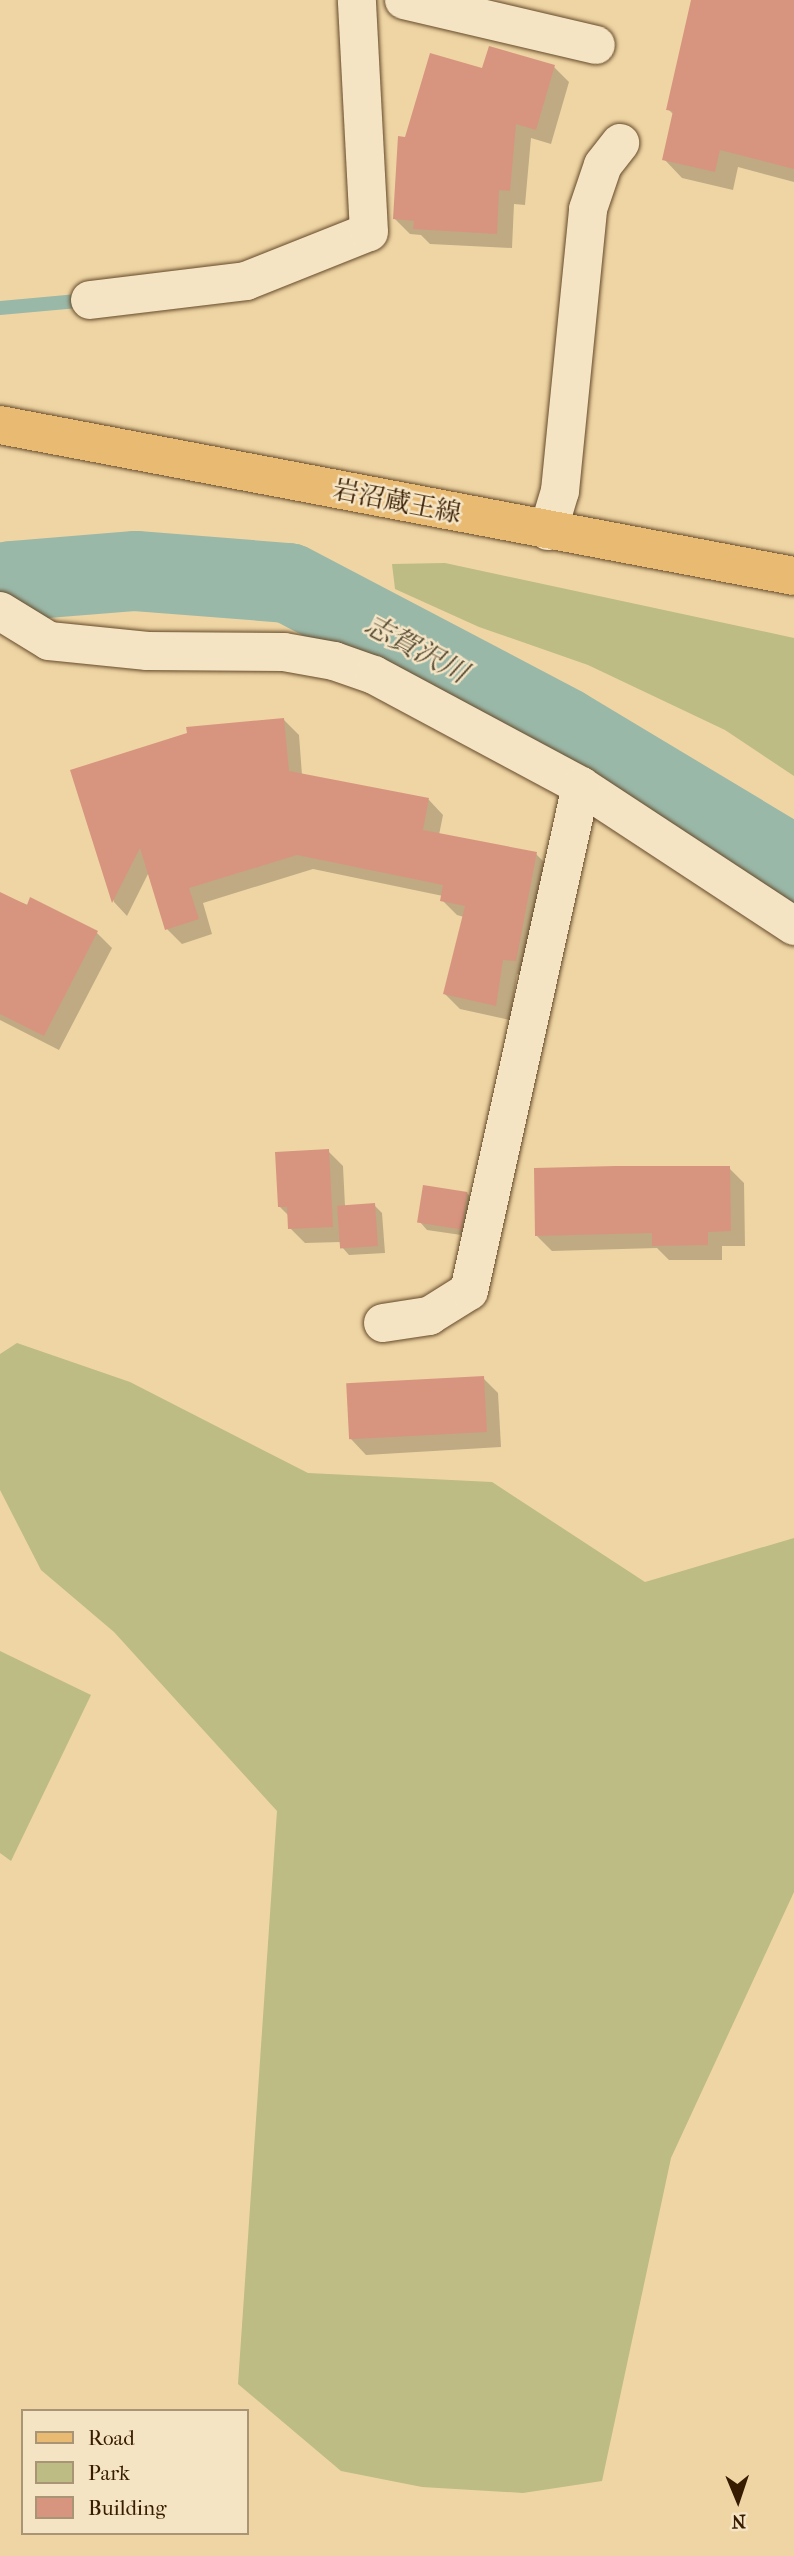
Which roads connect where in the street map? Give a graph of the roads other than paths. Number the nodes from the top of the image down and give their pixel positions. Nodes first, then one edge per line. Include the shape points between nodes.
1 (357, 0) edge
2 (404, 0) edge
3 (596, 45) dead end
4 (620, 143) dead end
5 (90, 300) dead end
6 (0, 425) edge
7 (548, 531) junction
8 (794, 576) edge
9 (0, 611) edge
10 (581, 786) junction
11 (794, 926) edge
12 (383, 1323) dead end

1 - 5 street via 369,232 246,281
2 - 3 street
4 - 7 street via 603,165 588,209 560,491
6 - 7 main road, 岩沼蔵王線
7 - 8 main road, 岩沼蔵王線
9 - 10 street via 49,641 147,651 284,652 334,661 401,688
10 - 11 street
10 - 12 street via 469,1291 429,1316

